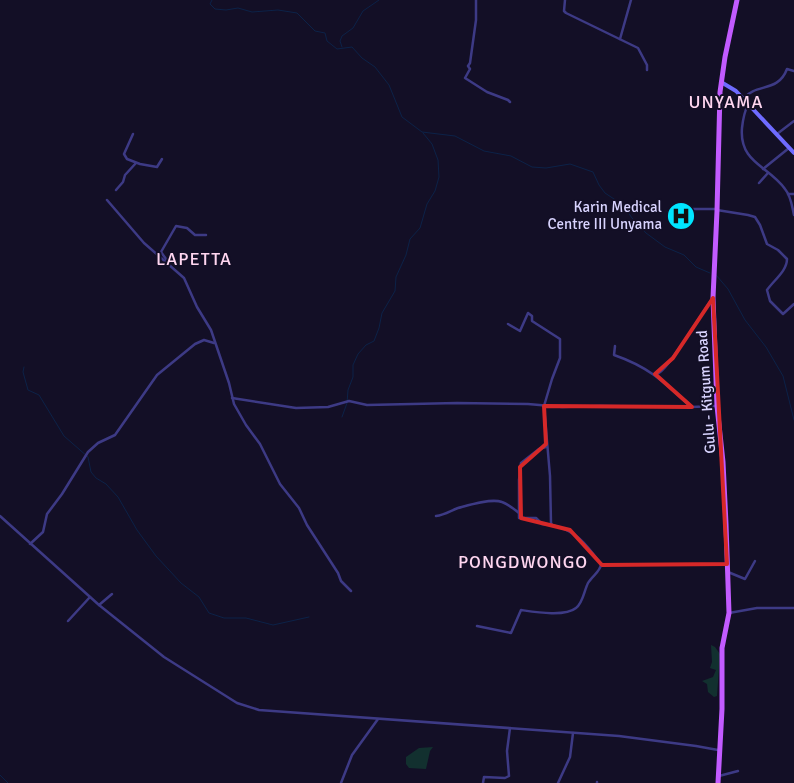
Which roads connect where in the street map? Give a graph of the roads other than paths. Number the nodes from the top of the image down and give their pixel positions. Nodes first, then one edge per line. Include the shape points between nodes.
1 (476, 0) edge
2 (565, 0) edge
3 (631, 0) edge
4 (736, 0) edge
5 (620, 39) junction
6 (647, 70) dead end
7 (794, 71) edge
8 (721, 82) junction
9 (744, 98) junction
10 (510, 102) dead end
11 (749, 104) junction
12 (794, 121) edge
13 (133, 134) dead end
14 (777, 134) junction
15 (789, 148) junction
16 (794, 153) edge
17 (162, 159) dead end
18 (136, 163) junction
19 (764, 169) junction
20 (768, 173) junction
21 (758, 183) dead end
22 (116, 190) dead end
23 (788, 194) junction
24 (794, 194) edge
25 (107, 200) dead end
26 (793, 200) edge
27 (681, 208) dead end
28 (718, 209) junction
29 (794, 215) edge
30 (206, 235) dead end
31 (168, 263) junction
32 (713, 298) junction
33 (794, 304) edge
34 (508, 324) dead end
35 (215, 343) junction
36 (615, 346) dead end
37 (656, 374) junction
38 (232, 398) junction
39 (544, 406) junction
40 (717, 406) junction
41 (691, 408) junction
42 (546, 447) junction
43 (519, 513) junction
44 (436, 516) dead end
45 (0, 517) edge
46 (552, 525) junction
47 (30, 544) junction
48 (755, 561) dead end
49 (727, 564) junction
50 (602, 565) junction
51 (727, 572) junction
52 (351, 591) dead end
53 (112, 594) dead end
54 (90, 597) junction
55 (99, 605) junction
56 (794, 608) edge
57 (729, 613) junction
58 (68, 621) dead end
59 (477, 626) dead end
60 (378, 719) junction
61 (510, 728) junction
62 (573, 732) junction
63 (718, 750) junction
64 (738, 772) dead end
65 (718, 776) junction
66 (341, 783) edge
67 (483, 783) edge
68 (558, 783) edge
69 (718, 783) edge

1 - 10 street via 470,69 465,78
2 - 5 street via 565,12
3 - 5 street
4 - 8 main road, Gulu - Kitgum Road
5 - 6 street via 638,48
7 - 9 street via 787,69 774,84 751,91
8 - 9 street
8 - 28 main road, Gulu - Kitgum Road
9 - 11 street
11 - 14 street
11 - 19 street via 744,111 741,136 750,158
12 - 14 street
13 - 18 street via 124,156
14 - 15 street
15 - 16 street
15 - 19 street
17 - 18 street via 157,167
18 - 22 street
19 - 20 street
20 - 21 street
20 - 23 street
23 - 24 street
23 - 26 street
25 - 31 street via 144,243
26 - 29 street
27 - 28 street
28 - 32 main road, Gulu - Kitgum Road
28 - 33 street via 756,219 768,244 787,258 784,269 767,290 769,298 784,314
30 - 31 street via 195,235 187,228 176,226 161,252
31 - 35 street via 184,278
32 - 37 street via 673,358 661,373
32 - 40 main road, Gulu - Kitgum Road
34 - 39 street via 520,331 528,313 532,321 560,339 560,358
35 - 38 street
35 - 47 street via 204,340 195,344 158,374 115,435 88,452 46,515 43,532
36 - 37 street via 614,355
37 - 41 street
38 - 39 street via 296,408 328,407 349,402 367,405 457,403
38 - 52 street via 280,484 299,508 340,581
39 - 41 street
39 - 42 street
40 - 41 street
40 - 49 main road, Gulu - Kitgum Road
42 - 43 street via 521,463
42 - 46 street
43 - 44 street via 504,503 494,501
43 - 46 street via 519,518 536,518 542,524
45 - 47 street
46 - 50 street via 570,530 584,541
47 - 54 street
48 - 51 street via 745,579
49 - 50 street
49 - 51 main road, Gulu - Kitgum Road
50 - 59 street via 588,583 575,609 553,614 521,610 511,632
51 - 57 main road, Gulu - Kitgum Road
53 - 55 street
54 - 55 street
54 - 58 street
55 - 60 street via 164,658 237,703 259,710
56 - 57 street via 757,608
57 - 63 main road, Gulu - Kitgum Road via 722,648
60 - 61 street
60 - 66 street via 352,754
61 - 62 street
61 - 67 street via 506,752 509,776 484,777
62 - 63 street
62 - 68 street via 570,757
63 - 65 main road, Gulu - Kitgum Road
64 - 65 street
65 - 69 main road, Gulu - Kitgum Road

